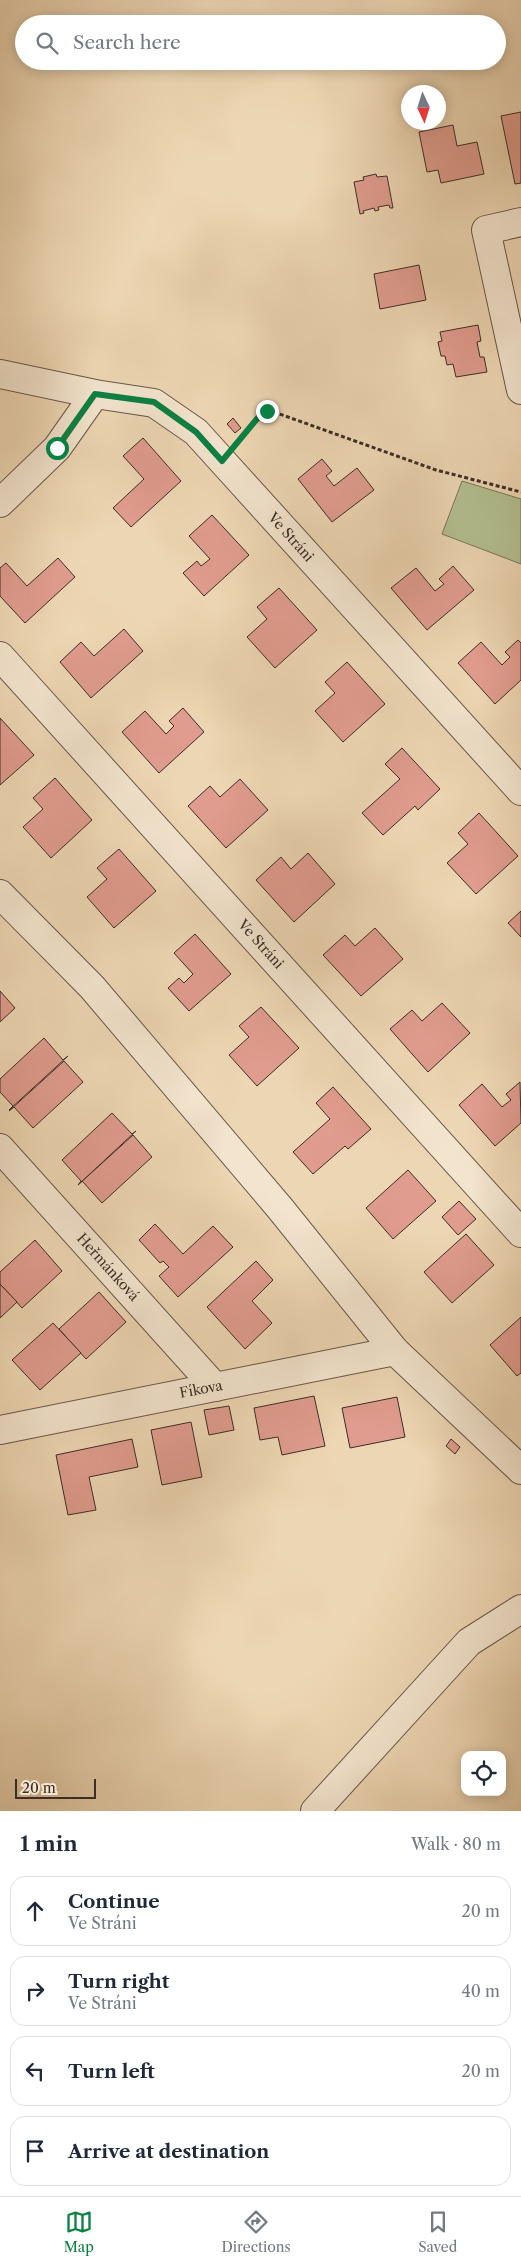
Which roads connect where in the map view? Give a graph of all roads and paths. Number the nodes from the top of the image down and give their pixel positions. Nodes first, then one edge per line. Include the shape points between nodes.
1 (521, 222) edge
2 (0, 374) edge
3 (521, 390) edge
4 (95, 394) junction
5 (222, 461) junction
6 (521, 492) edge
7 (0, 503) edge
8 (0, 656) edge
9 (521, 791) edge
10 (0, 894) edge
11 (0, 1148) edge
12 (521, 1233) edge
13 (395, 1351) junction
14 (215, 1386) junction
15 (2, 1427) edge
16 (521, 1470) edge
17 (521, 1609) edge
18 (315, 1811) edge

1 - 3 street via 486,230
2 - 4 street, Ve Stráni
4 - 5 street, Ve Stráni via 154,402 196,432
4 - 7 street via 57,448
5 - 6 path via 261,414 274,412 436,470
5 - 9 street, Ve Stráni
8 - 12 street, Ve Stráni
10 - 13 street via 92,986 279,1207
11 - 14 street, Heřmánková
13 - 14 street, Fíkova
13 - 16 street
14 - 15 street, Fíkova
17 - 18 street via 469,1642

